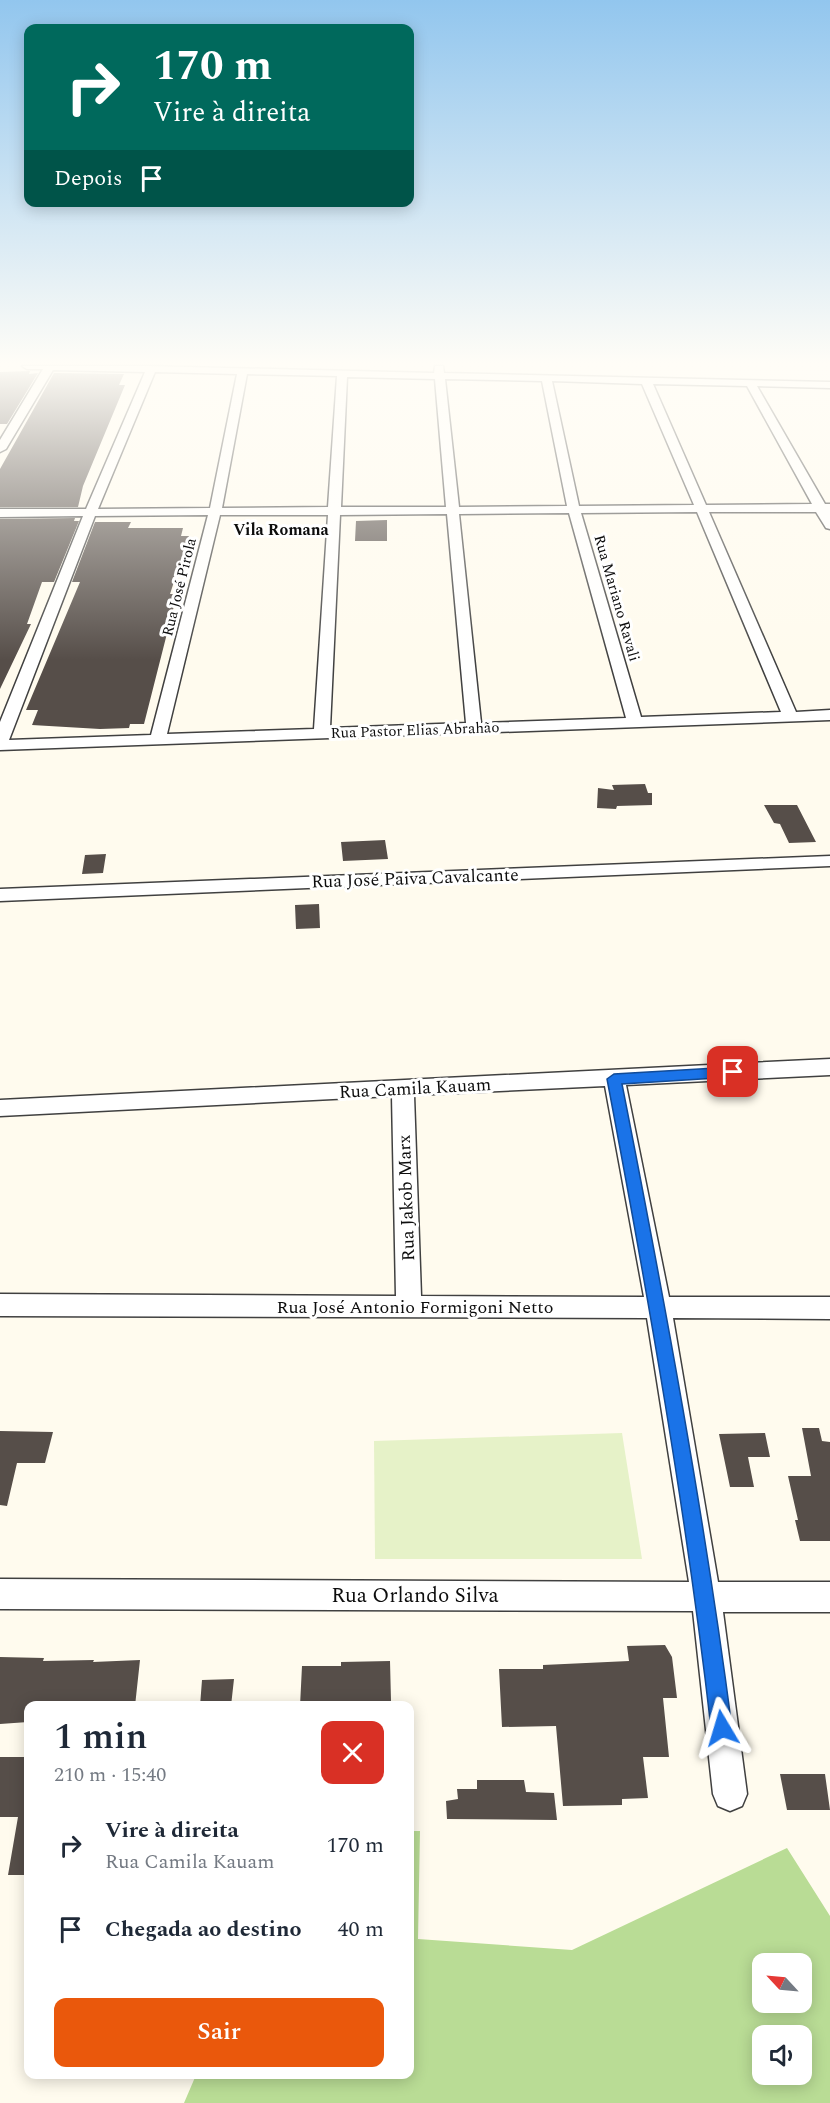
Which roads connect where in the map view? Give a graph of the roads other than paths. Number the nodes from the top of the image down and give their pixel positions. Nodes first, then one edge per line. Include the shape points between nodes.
1 (111, 464) edge
2 (224, 464) edge
3 (337, 464) edge
4 (449, 464) edge
5 (564, 464) edge
6 (681, 464) edge
7 (799, 464) edge
8 (825, 508) edge
9 (574, 509) junction
10 (700, 509) junction
11 (454, 510) junction
12 (335, 511) junction
13 (214, 512) junction
14 (0, 513) edge
15 (90, 513) junction
16 (830, 525) edge
17 (830, 715) edge
18 (790, 716) junction
19 (634, 722) junction
20 (474, 728) junction
21 (322, 733) junction
22 (158, 739) junction
23 (0, 744) edge
24 (830, 861) edge
25 (0, 895) edge
26 (830, 1068) edge
27 (614, 1079) junction
28 (403, 1089) junction
29 (0, 1108) edge
30 (0, 1305) edge
31 (409, 1307) junction
32 (658, 1307) junction
33 (830, 1308) edge
34 (0, 1594) edge
35 (705, 1597) junction
36 (830, 1597) edge
37 (730, 1794) dead end

1 - 15 street
2 - 13 street, Rua José Pirola
3 - 12 street
4 - 11 street
5 - 9 street, Rua Mariano Ravali
6 - 10 street
7 - 8 street
8 - 10 street
8 - 16 street
9 - 10 street
9 - 11 street
9 - 19 street, Rua Mariano Ravali
10 - 18 street
11 - 12 street
11 - 20 street
12 - 13 street
12 - 21 street
13 - 15 street
13 - 22 street, Rua José Pirola
14 - 15 street
15 - 23 street
17 - 18 street, Rua Pastor Elias Abrahão
18 - 19 street, Rua Pastor Elias Abrahão
19 - 20 street, Rua Pastor Elias Abrahão
20 - 21 street, Rua Pastor Elias Abrahão
21 - 22 street, Rua Pastor Elias Abrahão
22 - 23 street, Rua Pastor Elias Abrahão
24 - 25 street, Rua José Paiva Cavalcante
26 - 27 street, Rua Camila Kauam
27 - 28 street, Rua Camila Kauam
27 - 32 street
28 - 29 street, Rua Camila Kauam
28 - 31 street, Rua Jakob Marx
30 - 31 street, Rua José Antonio Formigoni Netto
31 - 32 street, Rua José Antonio Formigoni Netto
32 - 33 street, Rua José Antonio Formigoni Netto
32 - 35 street
34 - 35 street, Rua Orlando Silva
35 - 36 street, Rua Orlando Silva
35 - 37 street

